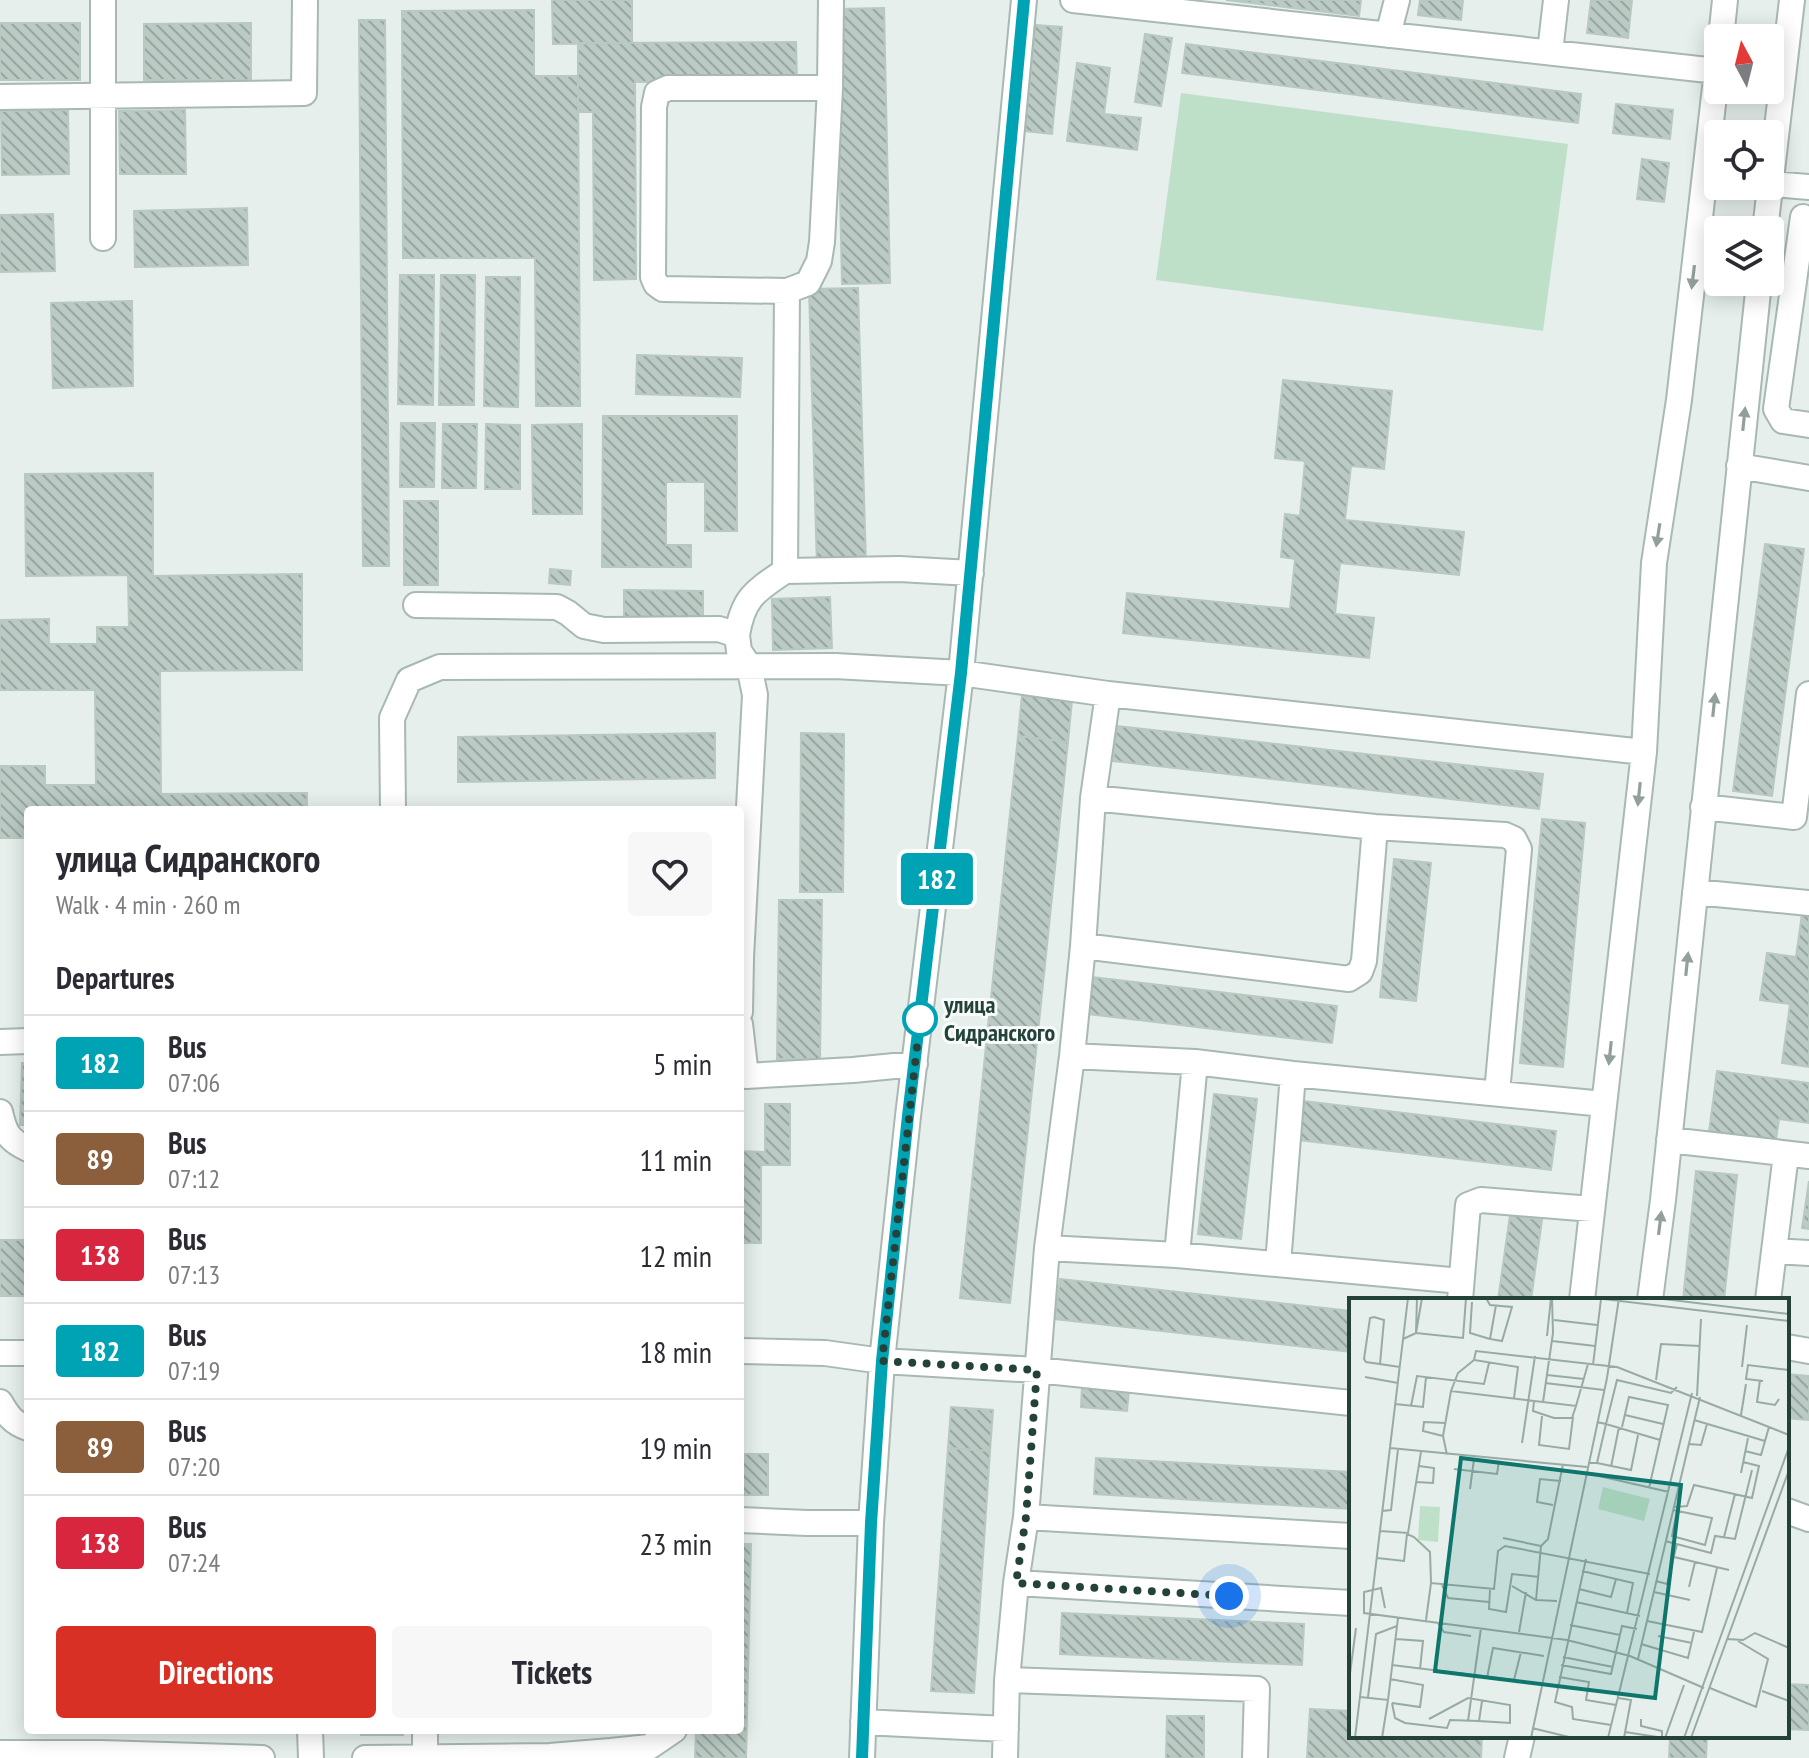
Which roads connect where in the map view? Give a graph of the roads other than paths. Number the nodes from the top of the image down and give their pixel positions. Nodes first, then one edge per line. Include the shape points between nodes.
1 (103, 0) edge
2 (305, 0) edge
3 (831, 0) edge
4 (1024, 0) edge
5 (1073, 0) edge
6 (1397, 0) edge
7 (1556, 0) edge
8 (1725, 0) edge
9 (1792, 0) edge
10 (1722, 24) edge
11 (1388, 35) junction
12 (1550, 52) junction
13 (1704, 65) edge
14 (830, 88) junction
15 (103, 96) junction
16 (0, 97) edge
17 (1713, 104) edge
18 (1778, 120) edge
19 (1784, 185) edge
20 (1809, 187) edge
21 (1806, 217) edge
22 (1784, 220) edge
23 (103, 238) dead end
24 (787, 291) junction
25 (1757, 296) edge
26 (1809, 425) edge
27 (1739, 466) junction
28 (1809, 478) edge
29 (785, 571) junction
30 (971, 573) junction
31 (416, 605) dead end
32 (737, 635) junction
33 (749, 666) junction
34 (961, 673) junction
35 (1108, 694) junction
36 (1809, 694) edge
37 (1644, 752) junction
38 (1093, 798) junction
39 (393, 806) edge
40 (1703, 807) junction
41 (1375, 827) junction
42 (744, 857) edge
43 (1695, 892) junction
44 (1809, 903) edge
45 (1083, 946) junction
46 (24, 1041) edge
47 (0, 1042) edge
48 (1072, 1056) junction
49 (1195, 1062) junction
50 (915, 1064) junction
51 (1293, 1074) junction
52 (744, 1076) edge
53 (1497, 1093) junction
54 (1604, 1104) junction
55 (0, 1112) edge
56 (1669, 1140) junction
57 (24, 1147) edge
58 (1797, 1155) edge
59 (1592, 1209) junction
60 (1047, 1248) junction
61 (1774, 1251) junction
62 (1809, 1253) edge
63 (1177, 1255) junction
64 (1278, 1264) junction
65 (1460, 1290) edge
66 (1582, 1298) edge
67 (1650, 1298) edge
68 (1768, 1298) edge
69 (1789, 1347) edge
70 (744, 1351) edge
71 (1809, 1351) edge
72 (0, 1353) edge
73 (24, 1353) edge
74 (882, 1361) junction
75 (1037, 1370) junction
76 (0, 1402) edge
77 (1349, 1403) edge
78 (24, 1427) edge
79 (1789, 1512) edge
80 (1026, 1517) junction
81 (1809, 1519) edge
82 (744, 1520) edge
83 (871, 1523) junction
84 (1349, 1536) edge
85 (1016, 1583) junction
86 (1349, 1603) edge
87 (1007, 1680) junction
88 (863, 1722) junction
89 (1006, 1729) junction
90 (310, 1734) edge
91 (425, 1734) edge
92 (668, 1734) edge
93 (1522, 1738) edge
94 (0, 1753) edge
95 (425, 1756) edge
96 (262, 1758) edge
97 (311, 1758) edge
98 (365, 1758) edge
99 (862, 1758) edge
100 (1005, 1758) edge
101 (1255, 1758) edge
102 (1517, 1758) edge

1 - 15 street
2 - 15 street via 304,93
3 - 14 street
4 - 30 street
5 - 11 street
6 - 11 street
7 - 12 street
8 - 10 street
9 - 18 street
11 - 12 street
12 - 13 street
14 - 24 street via 819,261 808,283
14 - 24 street via 668,88 657,93 656,284 663,289
15 - 16 street
15 - 23 street
17 -> 37 street via 1679,400 1654,563
19 - 20 street
21 - 22 street
21 - 26 street via 1776,409 1783,421
24 - 29 street
27 -> 25 street
27 - 28 street
40 -> 27 street
29 - 30 street
29 - 32 street via 758,589 741,613
30 - 34 street
31 - 32 street via 557,607 584,626 604,630 719,629
32 - 33 street
33 - 34 street
33 - 39 street via 440,667 419,675 409,680 392,718
33 - 42 street via 755,695
34 - 35 street
34 - 50 street
35 - 37 street
35 - 38 street
36 - 40 street via 1794,817
37 -> 54 street
38 - 41 street
38 - 45 street
40 - 43 street
41 - 45 street via 1364,961 1349,979
41 - 53 street via 1505,835 1519,849
43 - 44 street
56 -> 43 street
45 - 48 street
46 - 47 street
48 - 49 street
48 - 60 street
49 - 51 street
49 - 63 street
50 - 52 street
50 - 74 street
51 - 53 street
51 - 64 street
53 - 54 street
54 - 59 street
55 - 57 street via 4,1130
56 - 58 street
67 -> 56 street
58 - 61 street
59 - 65 street via 1481,1200 1468,1205
59 - 66 street
60 - 63 street
60 - 75 street
61 - 62 street
61 - 68 street
63 - 64 street
64 - 65 street
69 - 71 street
70 - 74 street
72 - 73 street
74 - 75 street
74 - 83 street
75 - 77 street
75 - 80 street
76 - 78 street
79 - 81 street
80 - 84 street
80 - 85 street
82 - 83 street
83 - 88 street
85 - 86 street
85 - 87 street
87 - 89 street
87 - 101 street via 1257,1689
88 - 89 street
88 - 99 street
89 - 100 street
90 - 97 street
91 - 95 street
92 - 95 street via 649,1747 611,1751
93 - 102 street
94 - 96 street
95 - 98 street

